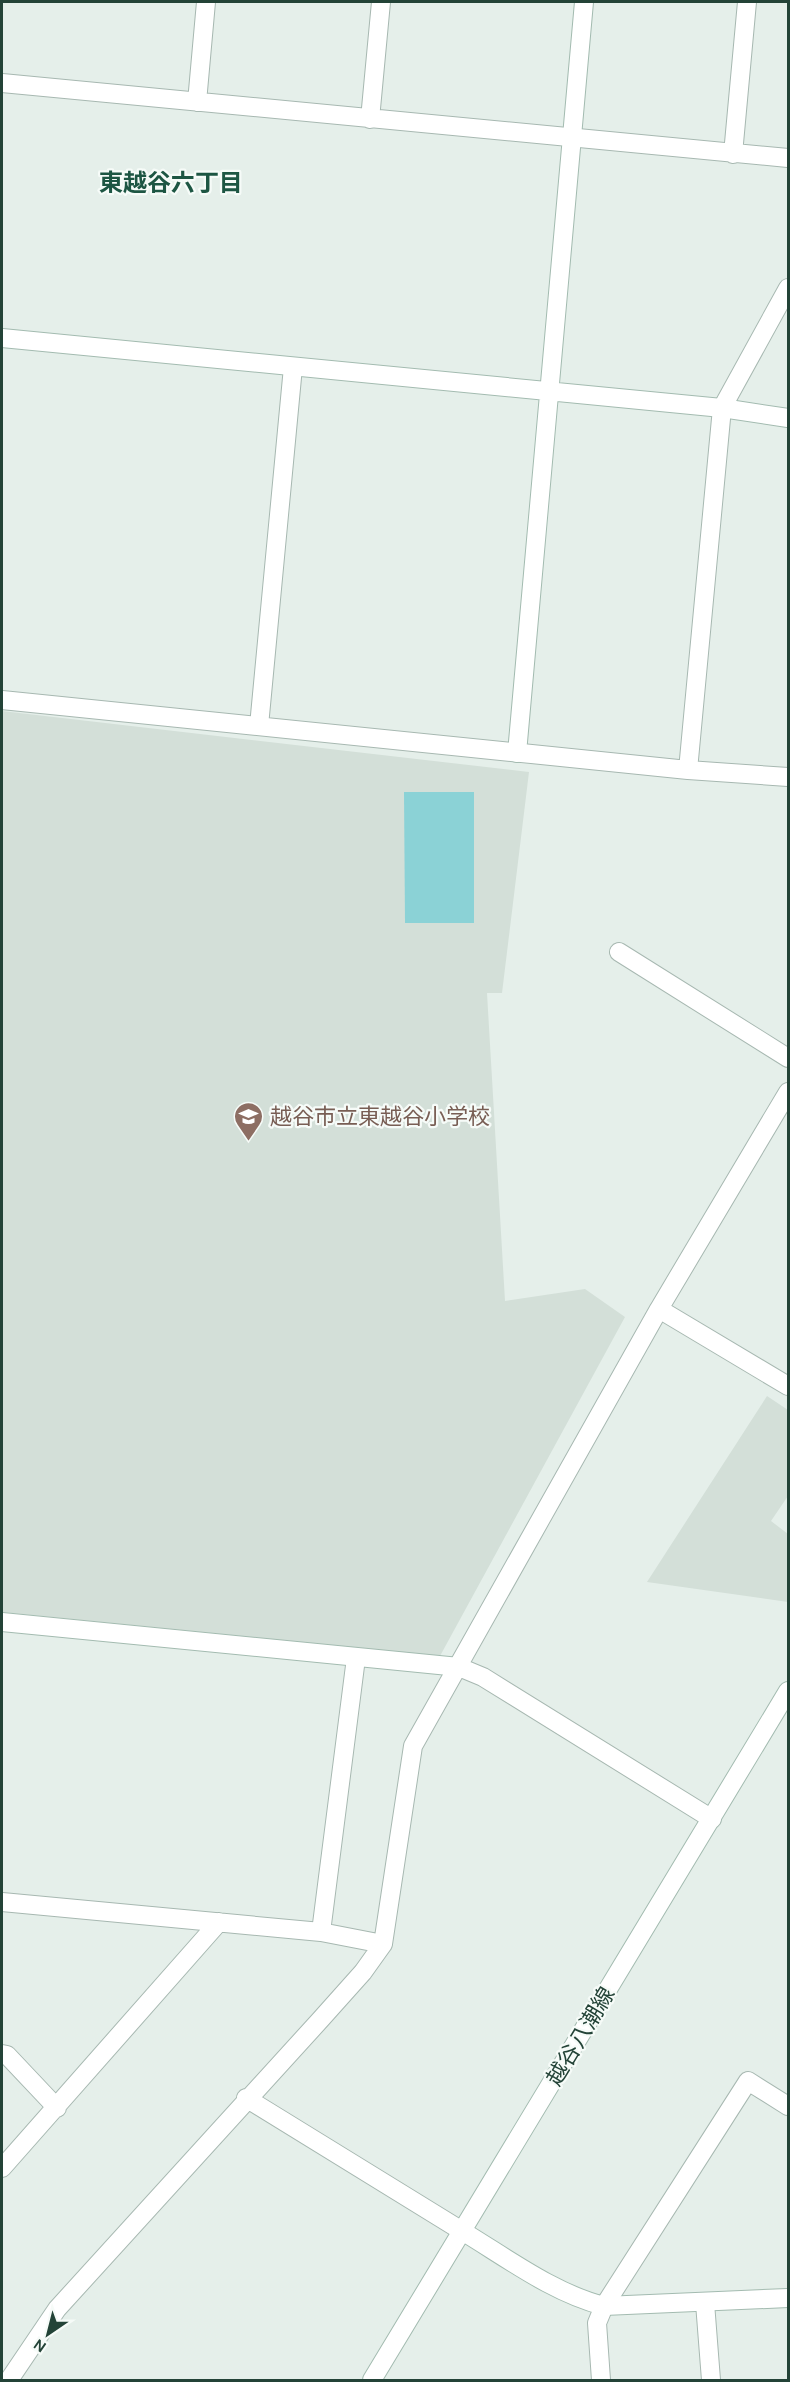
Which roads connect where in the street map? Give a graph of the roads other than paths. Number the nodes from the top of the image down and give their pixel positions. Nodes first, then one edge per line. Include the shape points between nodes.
1 (206, 2) edge
2 (381, 2) edge
3 (584, 2) edge
4 (747, 2) edge
5 (2, 83) edge
6 (197, 102) junction
7 (370, 119) junction
8 (571, 138) junction
9 (733, 154) junction
10 (789, 158) edge
11 (789, 288) edge
12 (2, 338) edge
13 (293, 367) junction
14 (549, 393) junction
15 (722, 408) junction
16 (789, 418) edge
17 (2, 700) edge
18 (259, 726) junction
19 (518, 753) junction
20 (688, 770) junction
21 (789, 777) edge
22 (619, 952) dead end
23 (789, 1058) edge
24 (789, 1092) edge
25 (659, 1309) junction
26 (789, 1386) edge
27 (2, 1622) edge
28 (356, 1658) junction
29 (459, 1667) junction
30 (789, 1691) edge
31 (712, 1819) junction
32 (2, 1902) edge
33 (219, 1922) junction
34 (321, 1932) junction
35 (383, 1944) junction
36 (2, 2054) edge
37 (246, 2098) junction
38 (789, 2106) edge
39 (57, 2108) junction
40 (2, 2168) edge
41 (462, 2231) junction
42 (788, 2297) edge
43 (705, 2303) junction
44 (604, 2306) junction
45 (9, 2380) edge
46 (372, 2380) edge
47 (601, 2380) edge
48 (711, 2380) edge

1 - 6 street
2 - 7 street
3 - 8 street
4 - 9 street
5 - 6 street
6 - 7 street
7 - 8 street
8 - 9 street
8 - 14 street
9 - 10 street
11 - 15 street
12 - 13 street
13 - 14 street
13 - 18 street
14 - 15 street
14 - 19 street
15 - 16 street
15 - 20 street
17 - 18 street
18 - 19 street
19 - 20 street
20 - 21 street
22 - 23 street
24 - 25 street
25 - 26 street
25 - 29 street
27 - 28 street
28 - 29 street
28 - 34 street
29 - 31 street via 483,1677
29 - 35 street via 413,1746
30 - 31 street, 越谷八潮線
31 - 41 street, 越谷八潮線
32 - 33 street
33 - 34 street
33 - 39 street
34 - 35 street
35 - 37 street via 356,1980
36 - 39 street
37 - 41 street
37 - 45 street via 57,2310
38 - 44 street via 748,2081
39 - 40 street
41 - 44 street via 562,2290
41 - 46 street, 越谷八潮線
42 - 43 street
43 - 44 street
43 - 48 street
44 - 47 street via 597,2323

